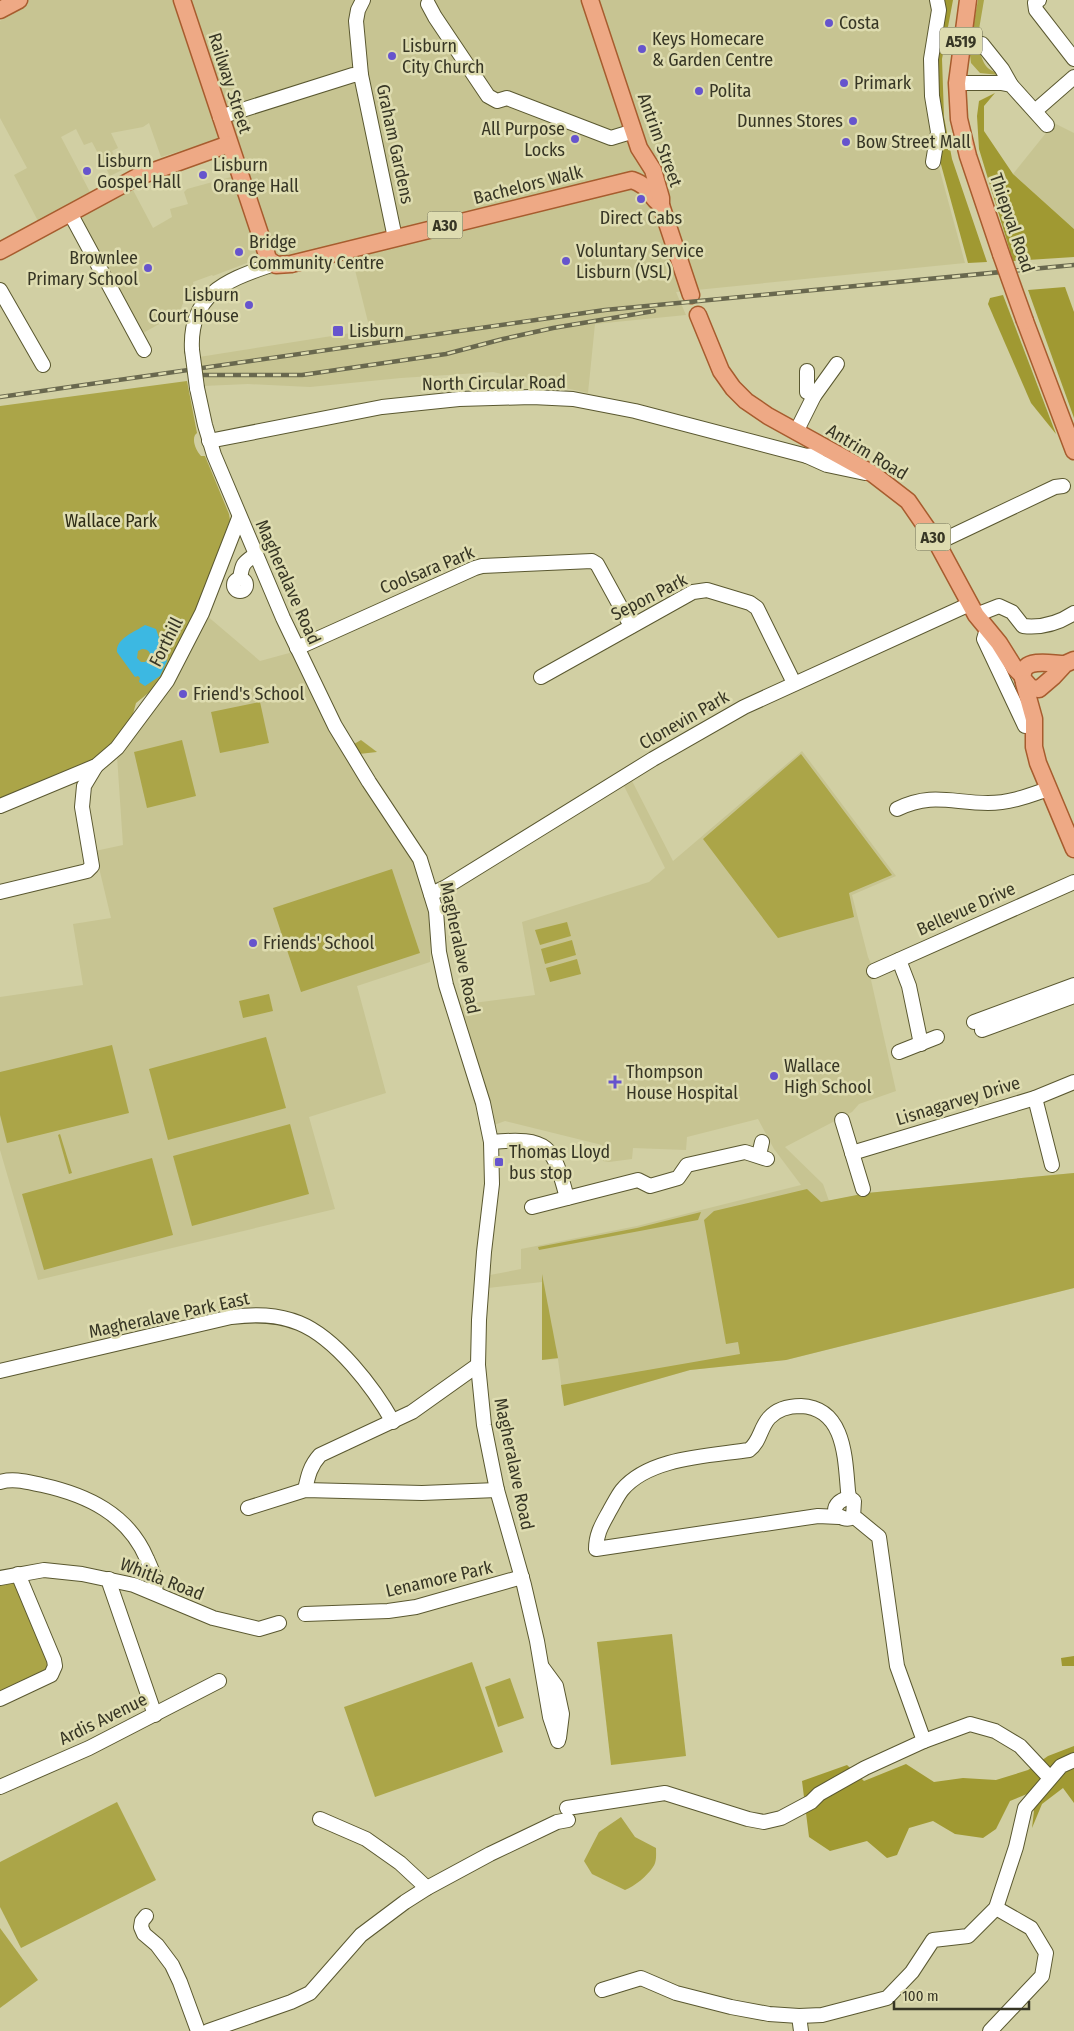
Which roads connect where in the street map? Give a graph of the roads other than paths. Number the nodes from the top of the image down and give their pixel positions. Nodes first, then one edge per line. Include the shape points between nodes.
1 (19, 0) edge
2 (182, 0) edge
3 (363, 0) edge
4 (590, 0) edge
5 (937, 0) edge
6 (968, 0) edge
7 (1039, 0) edge
8 (428, 4) dead end
9 (0, 10) edge
10 (982, 44) dead end
11 (1074, 59) edge
12 (360, 75) junction
13 (1074, 77) edge
14 (957, 83) junction
15 (1011, 85) junction
16 (1035, 111) junction
17 (220, 117) junction
18 (1047, 125) dead end
19 (634, 131) junction
20 (229, 144) junction
21 (639, 148) junction
22 (933, 162) dead end
23 (619, 183) junction
24 (661, 205) junction
25 (70, 213) junction
26 (395, 238) junction
27 (0, 251) edge
28 (272, 262) junction
29 (0, 290) edge
30 (691, 295) dead end
31 (698, 315) dead end
32 (144, 350) dead end
33 (837, 364) dead end
34 (43, 365) dead end
35 (808, 371) dead end
36 (814, 396) junction
37 (796, 432) junction
38 (209, 441) junction
39 (822, 447) junction
40 (1074, 451) edge
41 (807, 456) junction
42 (873, 474) junction
43 (1063, 486) dead end
44 (239, 518) junction
45 (937, 543) junction
46 (256, 555) junction
47 (240, 579) dead end
48 (973, 610) junction
49 (1074, 613) edge
50 (631, 626) junction
51 (987, 629) junction
52 (999, 643) junction
53 (297, 648) junction
54 (1070, 662) edge
55 (1039, 663) junction
56 (541, 677) dead end
57 (1023, 679) junction
58 (1047, 682) junction
59 (794, 683) junction
60 (1006, 687) junction
61 (1029, 722) junction
62 (96, 766) junction
63 (1048, 789) junction
64 (0, 806) edge
65 (897, 809) dead end
66 (1070, 829) edge
67 (1074, 849) edge
68 (1074, 882) edge
69 (0, 892) edge
70 (431, 894) junction
71 (900, 960) junction
72 (874, 971) dead end
73 (1074, 985) edge
74 (1074, 996) edge
75 (937, 1037) dead end
76 (921, 1044) junction
77 (899, 1052) dead end
78 (1074, 1082) edge
79 (1035, 1098) junction
80 (842, 1120) dead end
81 (491, 1142) junction
82 (762, 1152) dead end
83 (852, 1153) junction
84 (1052, 1165) dead end
85 (863, 1189) dead end
86 (567, 1198) junction
87 (532, 1206) dead end
88 (478, 1365) junction
89 (0, 1371) edge
90 (393, 1422) junction
91 (0, 1482) edge
92 (305, 1490) junction
93 (497, 1490) junction
94 (849, 1497) junction
95 (248, 1508) dead end
96 (846, 1517) junction
97 (18, 1574) junction
98 (522, 1577) junction
99 (0, 1578) edge
100 (110, 1578) junction
101 (155, 1592) junction
102 (305, 1614) dead end
103 (279, 1623) dead end
104 (219, 1681) dead end
105 (0, 1699) edge
106 (155, 1715) junction
107 (558, 1741) dead end
108 (924, 1741) junction
109 (1074, 1760) edge
110 (1050, 1778) junction
111 (0, 1787) edge
112 (320, 1819) dead end
113 (428, 1888) junction
114 (996, 1908) junction
115 (146, 1916) dead end
116 (602, 1990) dead end
117 (799, 2016) junction
118 (198, 2031) edge
119 (208, 2031) edge
120 (801, 2031) edge
121 (990, 2031) edge

1 - 9 main road
2 - 17 main road, Railway Street
3 - 12 street, Graham Gardens via 356,21
4 - 19 main road, Antrim Street / A30
5 - 22 street via 939,10 931,59 938,132
6 - 14 main road, Thiepval Road / A519
7 - 11 street via 1035,3 1036,10
8 - 19 street via 488,96 497,101 507,98 536,107 611,138
10 - 15 street
12 - 17 street
12 - 26 street, Graham Gardens
13 - 16 street
14 - 15 street
14 - 40 main road, Thiepval Road / A519, bridge via 968,156
15 - 16 street
16 - 18 street
17 - 20 main road, Railway Street
19 - 21 main road, Antrim Street / A30
20 - 25 main road via 137,177
20 - 28 main road, Railway Street
21 - 23 main road, Bachelors Walk / A30 via 640,166
21 - 24 main road, Antrim Street / A30 via 653,170
23 - 24 main road, Bachelors Walk / A30 via 632,180 642,184
23 - 26 main road, Bachelors Walk / A30
24 - 30 main road, Antrim Street / A30
25 - 27 main road
25 - 32 street
26 - 28 main road, Bachelors Walk / A30 via 281,266
28 - 38 street, Magheralave Road, bridge via 227,282 210,294 197,314 191,338 192,350
29 - 34 street
31 - 37 main road, Antrim Road / A30 via 721,371 733,388 760,412
33 - 36 street
35 - 36 street via 807,392
36 - 37 street
37 - 39 main road, Antrim Road / A30
38 - 41 street, North Circular Road via 382,407 459,399 532,397 573,399 635,411
38 - 44 street, Magheralave Road
39 - 41 street via 814,455
39 - 42 main road, Antrim Road / A30
41 - 42 street, North Circular Road via 826,464
42 - 45 main road, Antrim Road / A30 via 908,501
43 - 45 street
44 - 46 street, Magheralave Road
44 - 62 street, Forthill via 202,613 167,681 117,748
45 - 48 main road, Antrim Road / A30
46 - 47 street via 244,562
46 - 53 street, Magheralave Road
48 - 49 street, Clonevin Park via 999,606 1012,612 1024,626 1035,627 1064,620
48 - 51 main road, Antrim Road / A30
48 - 59 street, Clonevin Park
50 - 53 street, Coolsara Park via 597,564 592,561 482,566
50 - 56 street, Sepon Park
50 - 59 street, Sepon Park via 693,592 707,590 750,604 757,608
51 - 52 main road, Antrim Road / A30
51 - 60 street via 984,639
52 - 55 main road, Antrim Road / A30
52 - 57 main road, Antrim Road / A30
53 - 70 street, Magheralave Road via 336,726 416,852
54 - 55 main road, A30
54 - 58 main road, A30
55 - 57 main road via 1026,666
55 - 58 main road via 1047,668
57 - 58 main road via 1035,689
57 - 60 street
57 - 61 main road, Antrim Road / A30
58 - 61 main road, Antrim Road / A30
59 - 70 street, Clonevin Park via 652,759
60 - 61 street
61 - 63 main road, Antrim Road / A30
62 - 64 street, Forthill
62 - 69 street, Forthill via 84,786 82,807 92,866 88,872
63 - 65 street via 1018,800 964,803 930,799
63 - 66 main road, Antrim Road / A30
66 - 67 main road, Antrim Road / A30
68 - 71 street, Bellevue Drive
70 - 81 street, Magheralave Road via 446,985 483,1103
71 - 72 street, Bellevue Drive
71 - 76 street
73 - 74 street via 978,1026
75 - 76 street
76 - 77 street
78 - 79 street, Lisnagarvey Drive
79 - 83 street, Lisnagarvey Drive
79 - 84 street
80 - 83 street
81 - 86 street via 522,1141 538,1143 548,1149 557,1161
81 - 88 street, Magheralave Road via 492,1184 480,1300
82 - 86 street via 745,1152 687,1165 678,1178 650,1186 638,1180
83 - 85 street
86 - 87 street
88 - 90 street via 421,1407
88 - 93 street, Magheralave Road via 484,1425
89 - 90 street, Magheralave Park East via 231,1317 267,1315 301,1324 341,1353 355,1367
90 - 92 street via 320,1455 308,1472
91 - 101 street via 10,1480 46,1486 82,1496 103,1507 125,1525 141,1546 153,1573
92 - 93 street via 422,1493
92 - 95 street
93 - 98 street, Magheralave Road
94 - 96 street via 854,1501
94 - 96 street via 837,1503 835,1513
94 - 96 street via 844,1445 828,1416 808,1407 790,1406 769,1418 755,1446 749,1450 678,1461 650,1469 636,1478 622,1490 600,1527 596,1548 818,1516
96 - 108 street via 858,1518 880,1537 897,1666
97 - 99 street, Whitla Road
97 - 100 street, Whitla Road via 44,1570
97 - 105 street via 56,1666 51,1675
98 - 102 street, Lenamore Park via 416,1607
98 - 107 street, Magheralave Road via 542,1667 556,1686 562,1714
100 - 101 street, Whitla Road
100 - 106 street
101 - 103 street, Whitla Road via 197,1612 259,1629
104 - 106 street, Ardis Avenue
106 - 111 street, Ardis Avenue
108 - 110 street via 970,1724 995,1731 1020,1746
108 - 113 street via 865,1768 781,1818 764,1822 748,1819 665,1793 568,1814
109 - 110 street via 1061,1766
110 - 114 street via 1025,1808
112 - 113 street via 366,1839
113 - 119 street via 361,1935 310,1993
114 - 117 street via 968,1936 933,1940 912,1972 887,1998 837,2012
114 - 121 street via 1031,1928 1046,1953 1042,1976
115 - 118 street via 141,1927 144,1934 172,1965
116 - 117 street via 641,1978 676,1993 731,2007
117 - 120 street

